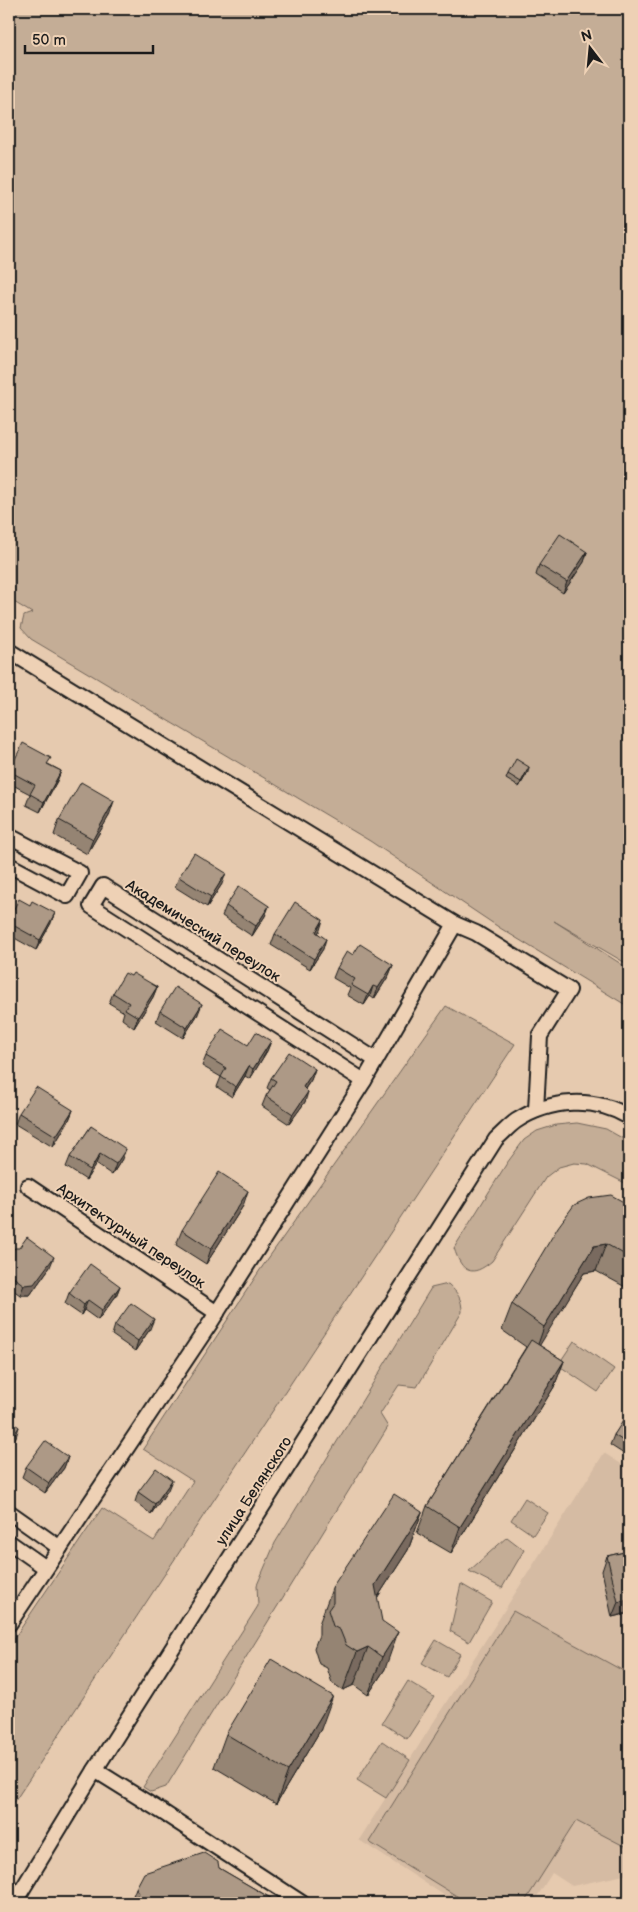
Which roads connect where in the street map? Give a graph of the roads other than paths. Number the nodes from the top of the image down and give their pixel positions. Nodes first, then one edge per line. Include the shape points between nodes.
1 (9, 651) edge
2 (9, 836) edge
3 (9, 865) edge
4 (455, 924) junction
5 (376, 1060) junction
6 (364, 1081) junction
7 (536, 1110) junction
8 (629, 1117) edge
9 (28, 1186) dead end
10 (217, 1313) junction
11 (9, 1512) edge
12 (9, 1542) edge
13 (60, 1548) junction
14 (46, 1568) junction
15 (9, 1624) edge
16 (95, 1770) junction
17 (14, 1903) edge
18 (302, 1903) edge

1 - 4 street
2 - 3 street via 80,873 68,896
4 - 5 street
4 - 7 street via 476,933 569,990 540,1036
5 - 6 street
5 - 6 street, Академический переулок via 103,886 91,906
6 - 10 street
7 - 8 street, улица Белянского via 573,1102 599,1104
7 - 16 street, улица Белянского via 515,1122 496,1139
9 - 10 street, Архитектурный переулок
10 - 13 street
11 - 13 street
12 - 14 street
13 - 14 street
14 - 15 street
16 - 17 street, улица Белянского
16 - 18 street

